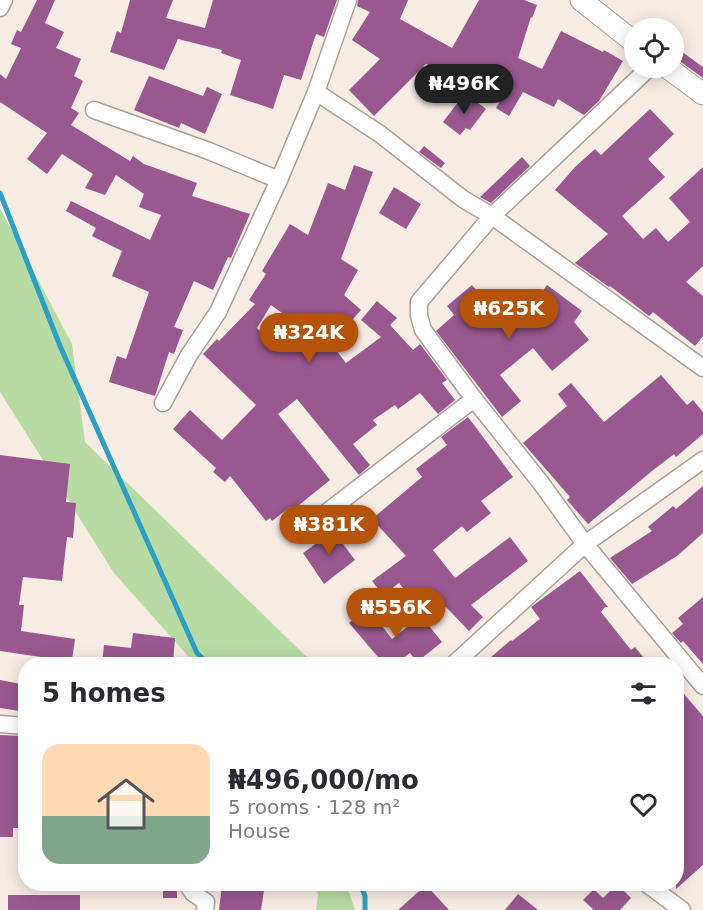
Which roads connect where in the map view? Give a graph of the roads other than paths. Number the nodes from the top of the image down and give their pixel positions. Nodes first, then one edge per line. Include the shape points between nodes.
1 (4, 0) edge
2 (348, 0) edge
3 (581, 0) edge
4 (0, 8) edge
5 (624, 34) edge
6 (638, 78) edge
7 (681, 78) edge
8 (316, 92) junction
9 (703, 94) edge
10 (94, 110) dead end
11 (279, 180) junction
12 (492, 216) junction
13 (703, 368) edge
14 (474, 399) junction
15 (163, 403) dead end
16 (703, 460) edge
17 (301, 532) dead end
18 (585, 544) junction
19 (462, 657) edge
20 (679, 657) edge
21 (684, 663) edge
22 (703, 686) edge
23 (0, 724) edge
24 (18, 725) edge
25 (192, 891) edge
26 (656, 891) edge
27 (205, 910) edge
28 (682, 910) edge

1 - 4 street
2 - 8 street
3 - 5 street
6 - 12 street
7 - 9 street
8 - 11 street
8 - 12 street
10 - 11 street
11 - 15 street via 218,312
12 - 13 street
12 - 14 street via 418,302 423,330
14 - 17 street
14 - 18 street
16 - 18 street
18 - 19 street
18 - 20 street
21 - 22 street
23 - 24 street
25 - 27 street via 206,902
26 - 28 street

